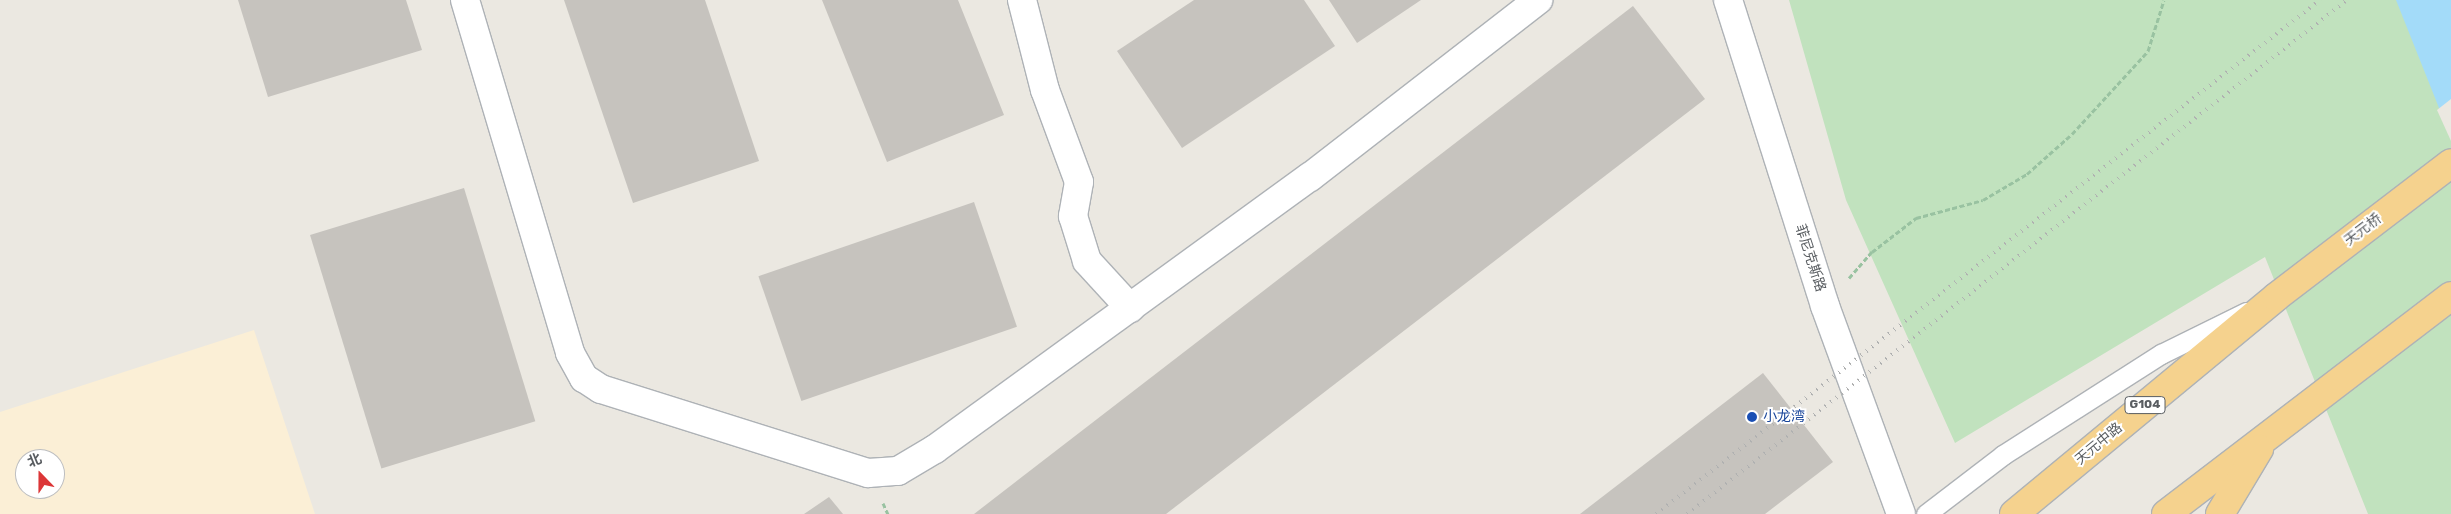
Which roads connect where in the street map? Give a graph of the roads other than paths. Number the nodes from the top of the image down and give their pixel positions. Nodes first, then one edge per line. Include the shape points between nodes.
1 (465, 0) edge
2 (1022, 0) edge
3 (1538, 0) edge
4 (1728, 0) edge
5 (2451, 164) edge
6 (2451, 296) edge
7 (2276, 297) junction
8 (1130, 308) junction
9 (2267, 436) junction
10 (1901, 514) edge
11 (1926, 514) edge
12 (2014, 514) edge
13 (2166, 514) edge
14 (2220, 514) edge

1 - 8 street via 570,353 584,378 601,389 836,466 868,473 898,471 935,449
2 - 8 street via 1045,90 1079,182 1073,216 1087,262
3 - 8 street via 1310,177
4 - 10 street, 菲尼克斯路 via 1825,306
5 - 7 highway, 天元桥 / G104
6 - 9 highway
7 - 11 lane via 2161,354 2003,455
7 - 12 highway, 天元中路 / G104
9 - 13 highway
9 - 14 highway

